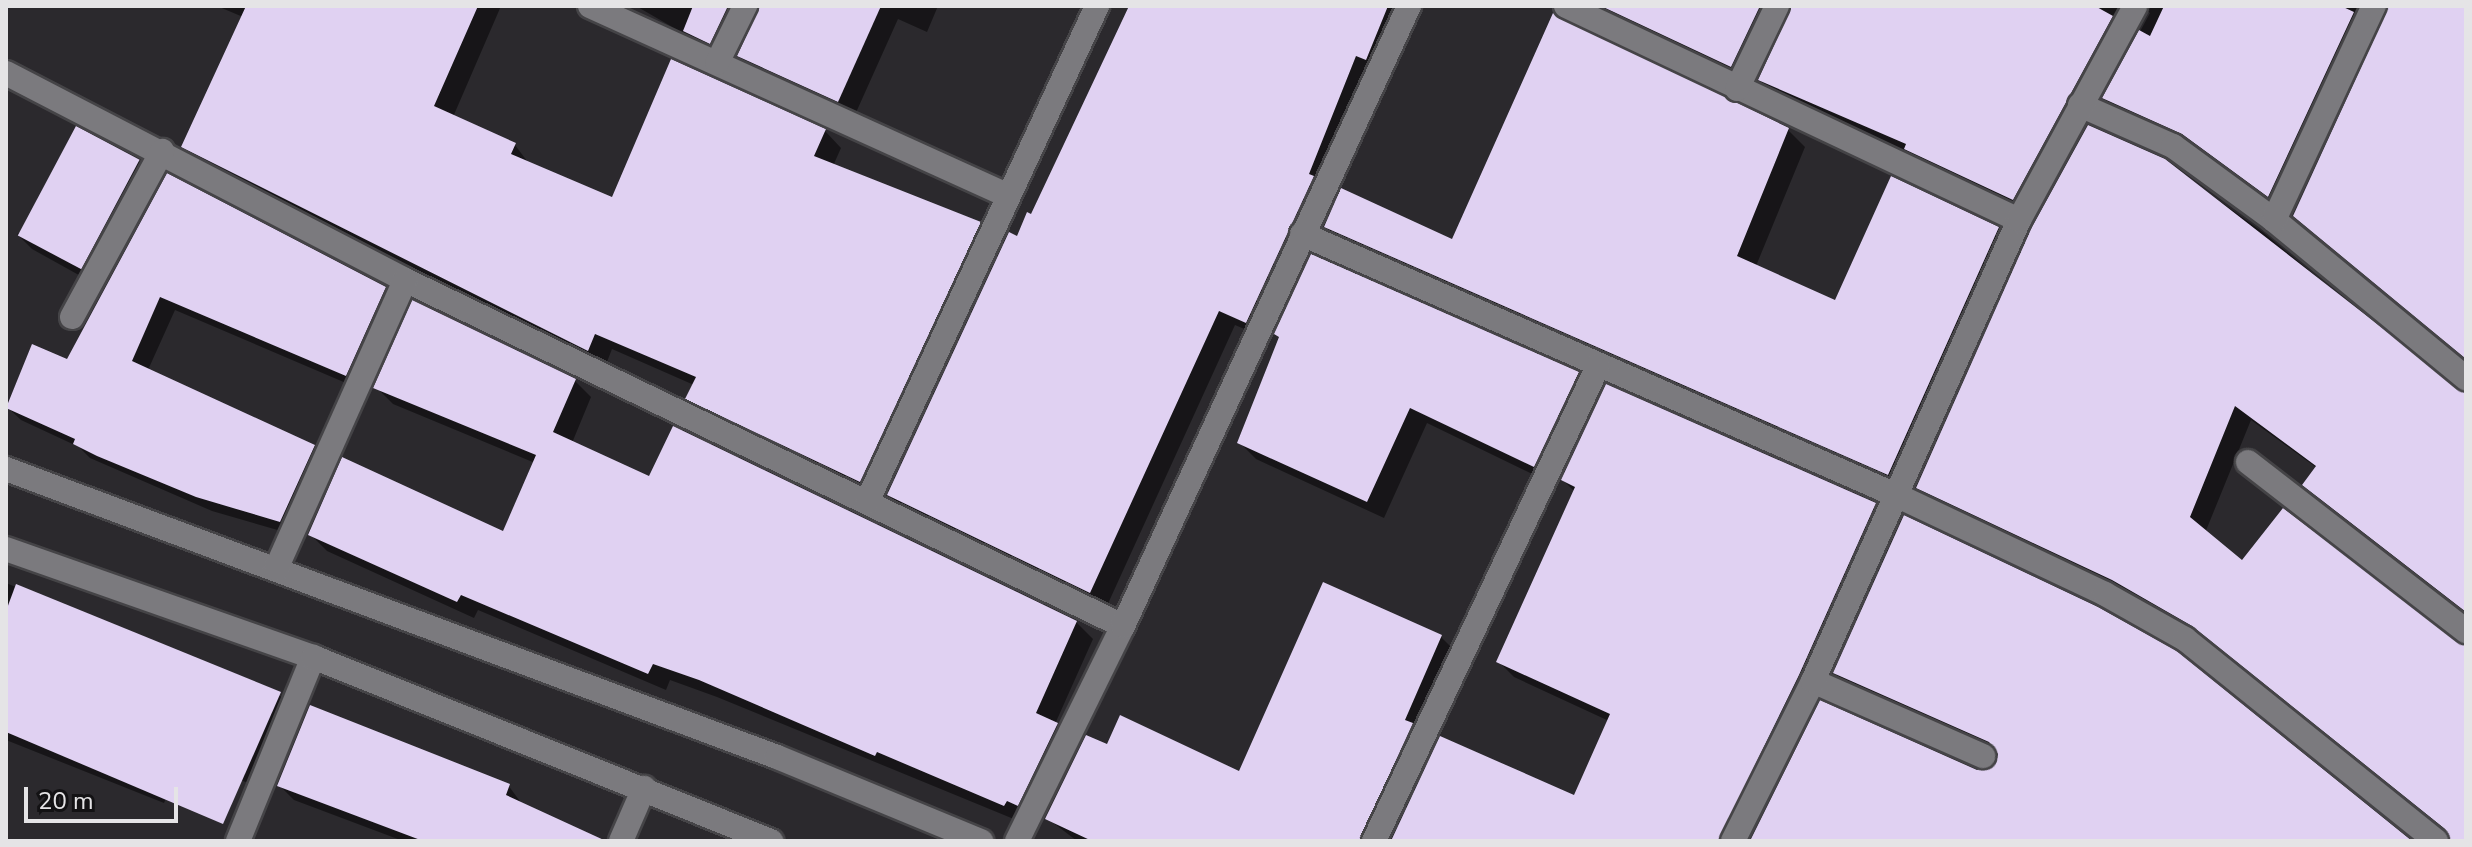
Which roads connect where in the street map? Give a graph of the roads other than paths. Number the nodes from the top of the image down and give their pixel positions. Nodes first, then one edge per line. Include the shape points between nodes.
1 (590, 6) edge
2 (745, 6) edge
3 (1097, 6) edge
4 (1409, 6) edge
5 (1566, 6) edge
6 (1777, 6) edge
7 (2135, 6) edge
8 (2374, 6) edge
9 (717, 63) junction
10 (6, 73) edge
11 (1737, 89) junction
12 (2080, 105) junction
13 (162, 151) junction
14 (1007, 195) junction
15 (2019, 220) junction
16 (2274, 220) junction
17 (1302, 234) junction
18 (405, 280) junction
19 (72, 317) dead end
20 (1598, 366) junction
21 (2466, 378) edge
22 (2248, 462) dead end
23 (6, 469) edge
24 (1898, 496) junction
25 (867, 502) junction
26 (6, 549) edge
27 (276, 569) junction
28 (1123, 626) junction
29 (2466, 631) edge
30 (313, 657) junction
31 (1813, 681) junction
32 (1983, 756) dead end
33 (644, 788) junction
34 (238, 841) edge
35 (621, 841) edge
36 (771, 841) edge
37 (981, 841) edge
38 (1017, 841) edge
39 (1374, 841) edge
40 (1733, 841) edge
41 (2436, 841) edge

1 - 9 street
2 - 9 street
3 - 14 street
4 - 17 street
5 - 11 street
6 - 11 street
7 - 12 street
8 - 16 street
9 - 14 street
10 - 13 street
11 - 15 street
12 - 15 street
12 - 16 street via 2173,146
13 - 18 street
13 - 19 street
14 - 25 street
15 - 24 street
16 - 21 street
17 - 20 street
17 - 28 street
18 - 25 street
18 - 27 street
20 - 24 street
20 - 39 street
22 - 29 street
23 - 27 street
24 - 31 street
24 - 41 street via 2105,594 2185,639
25 - 28 street
26 - 30 street
27 - 37 street via 777,757
28 - 38 street
30 - 33 street
30 - 34 street
31 - 32 street
31 - 40 street
33 - 35 street
33 - 36 street

